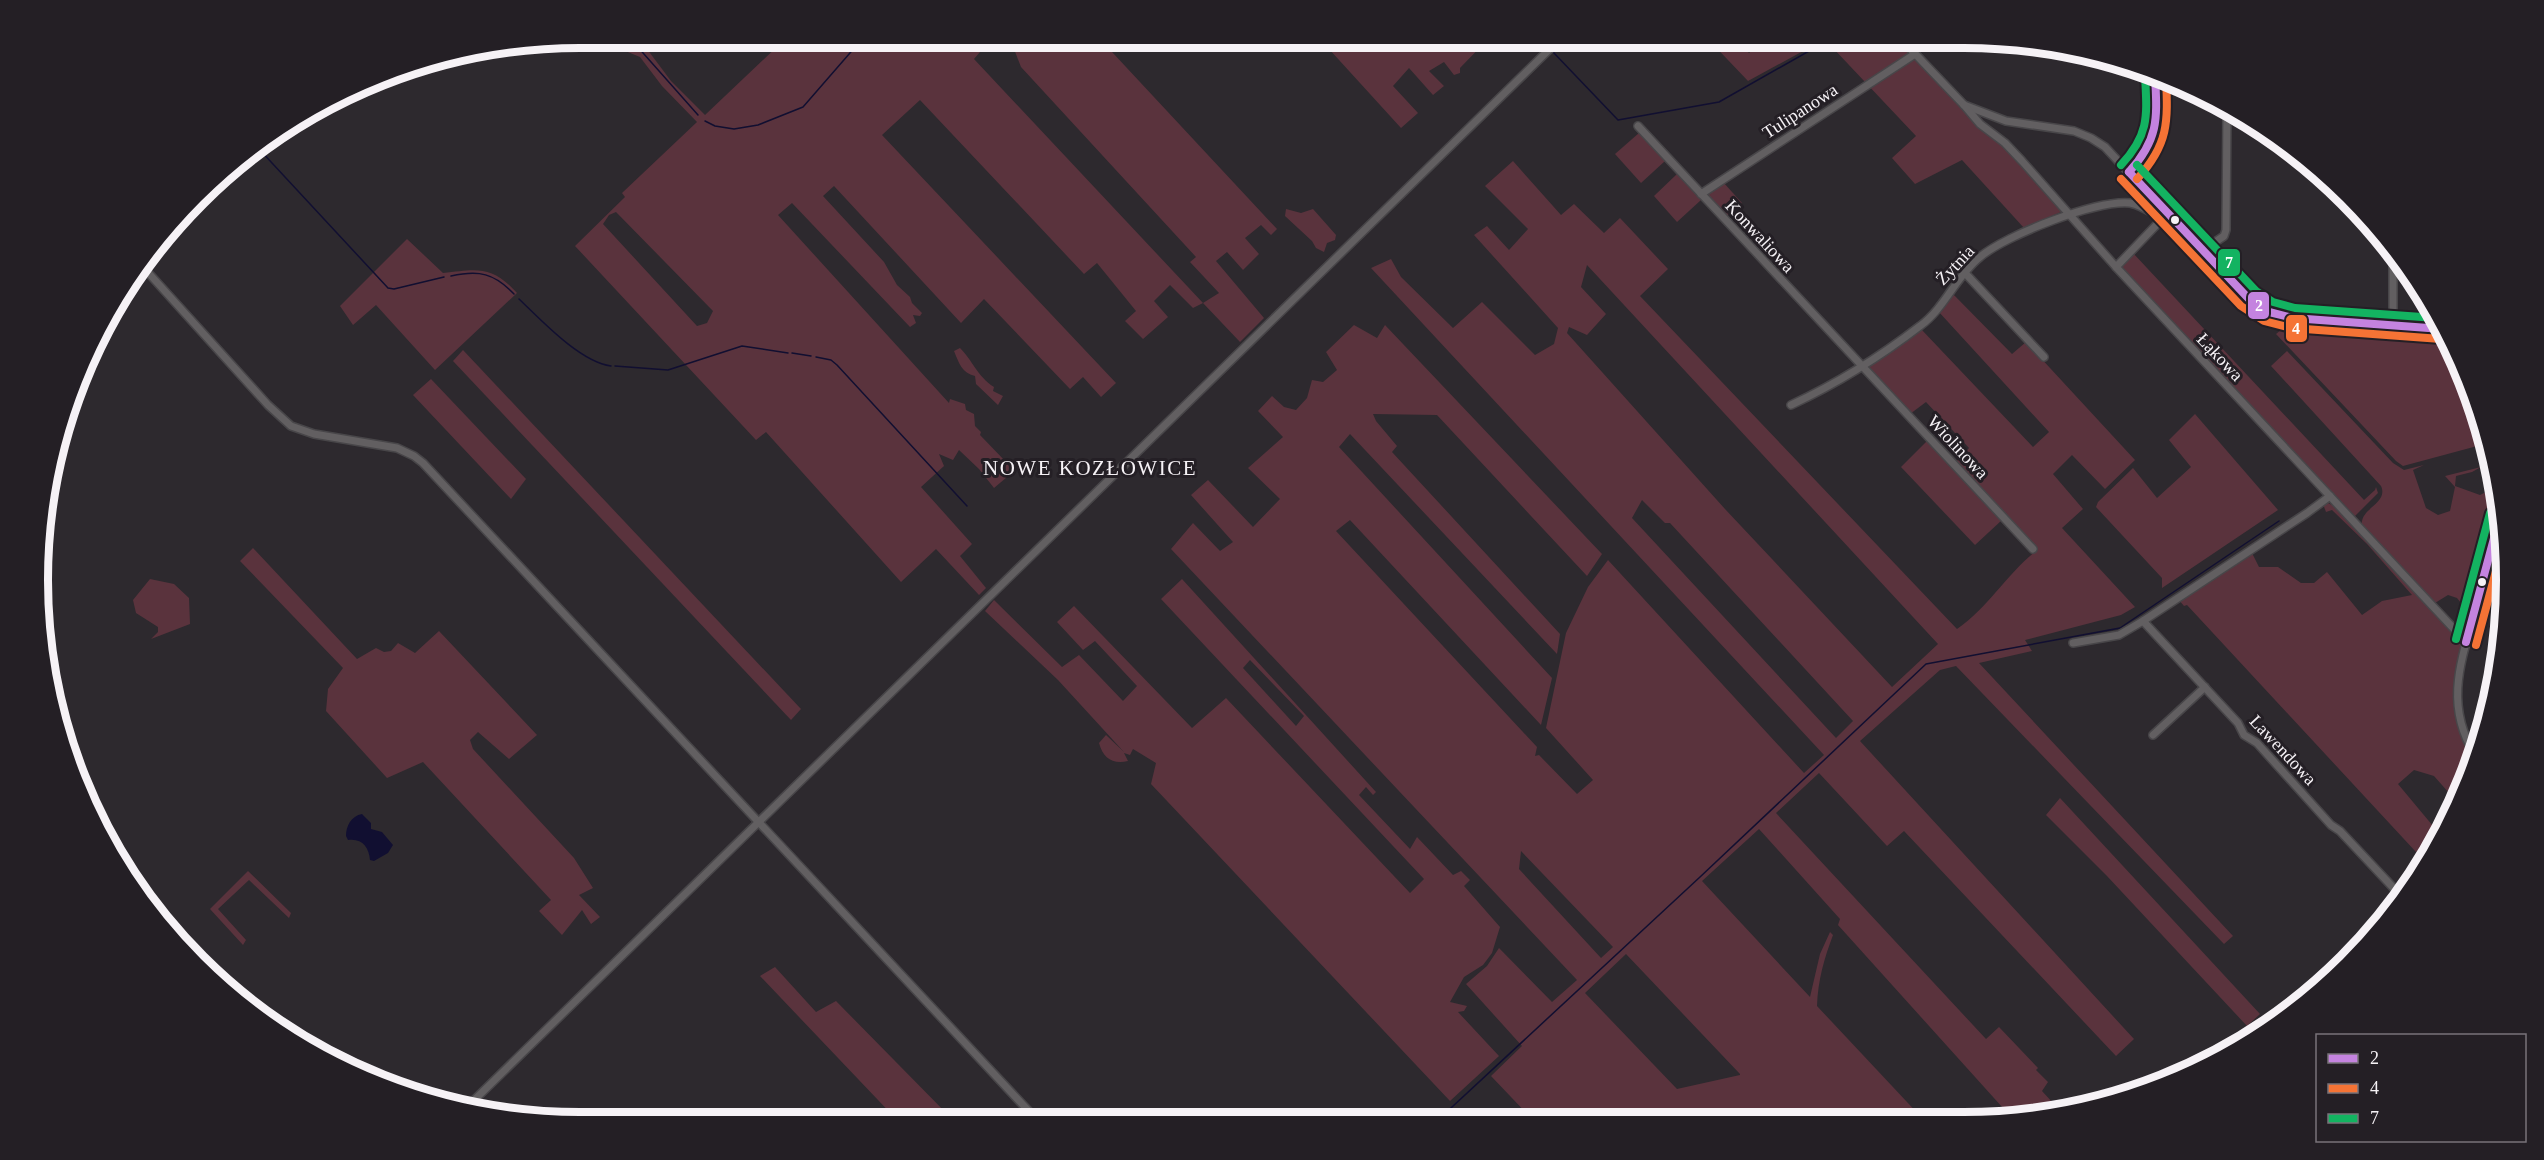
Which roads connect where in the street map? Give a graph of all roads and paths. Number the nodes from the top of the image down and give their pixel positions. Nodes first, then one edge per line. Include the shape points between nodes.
1 (1552, 48) edge
2 (1909, 48) edge
3 (1915, 54) junction
4 (2155, 83) edge
5 (1964, 105) junction
6 (2227, 117) edge
7 (1638, 126) dead end
8 (2129, 172) junction
9 (1701, 194) junction
10 (2068, 215) junction
11 (2165, 217) junction
12 (2202, 251) junction
13 (2393, 266) edge
14 (2116, 267) junction
15 (147, 271) edge
16 (1965, 273) junction
17 (2393, 325) junction
18 (2432, 328) edge
19 (2044, 357) dead end
20 (1861, 365) junction
21 (1791, 405) dead end
22 (2330, 496) junction
23 (2494, 538) edge
24 (2032, 549) dead end
25 (2489, 557) junction
26 (2495, 559) edge
27 (2143, 621) junction
28 (2455, 630) dead end
29 (2073, 643) dead end
30 (2205, 687) junction
31 (2153, 735) dead end
32 (2470, 745) edge
33 (758, 821) junction
34 (2396, 890) edge
35 (473, 1101) edge
36 (1030, 1112) edge

1 - 33 street
2 - 3 street, Łąkowa
3 - 5 street, Łąkowa
3 - 9 street, Tulipanowa
4 - 8 street via 2156,132 2145,156
5 - 8 street via 2006,121 2074,131 2105,147
5 - 10 street, Łąkowa via 1980,124 2005,143
6 - 12 street via 2226,230 2224,236
7 - 9 street, Konwaliowa
8 - 11 street
9 - 20 street, Konwaliowa
10 - 11 street, Żytnia via 2127,203
10 - 14 street, Łąkowa
10 - 16 street, Żytnia via 2002,243
11 - 12 street
11 - 14 street
12 - 17 street via 2249,299 2269,312 2293,318
13 - 17 street
14 - 22 street, Łąkowa
15 - 33 street via 291,426 314,434 397,448 423,463
16 - 19 street
16 - 20 street, Żytnia via 1921,326
17 - 18 street
20 - 21 street, Żytnia
20 - 24 street, Wiolinowa
22 - 27 street
22 - 28 street, Łąkowa
23 - 25 street
25 - 26 street
25 - 32 street via 2457,678 2459,716
27 - 29 street via 2119,635
27 - 30 street, Lawendowa
30 - 31 street
30 - 34 street, Lawendowa via 2244,735 2257,743
33 - 35 street
33 - 36 street

